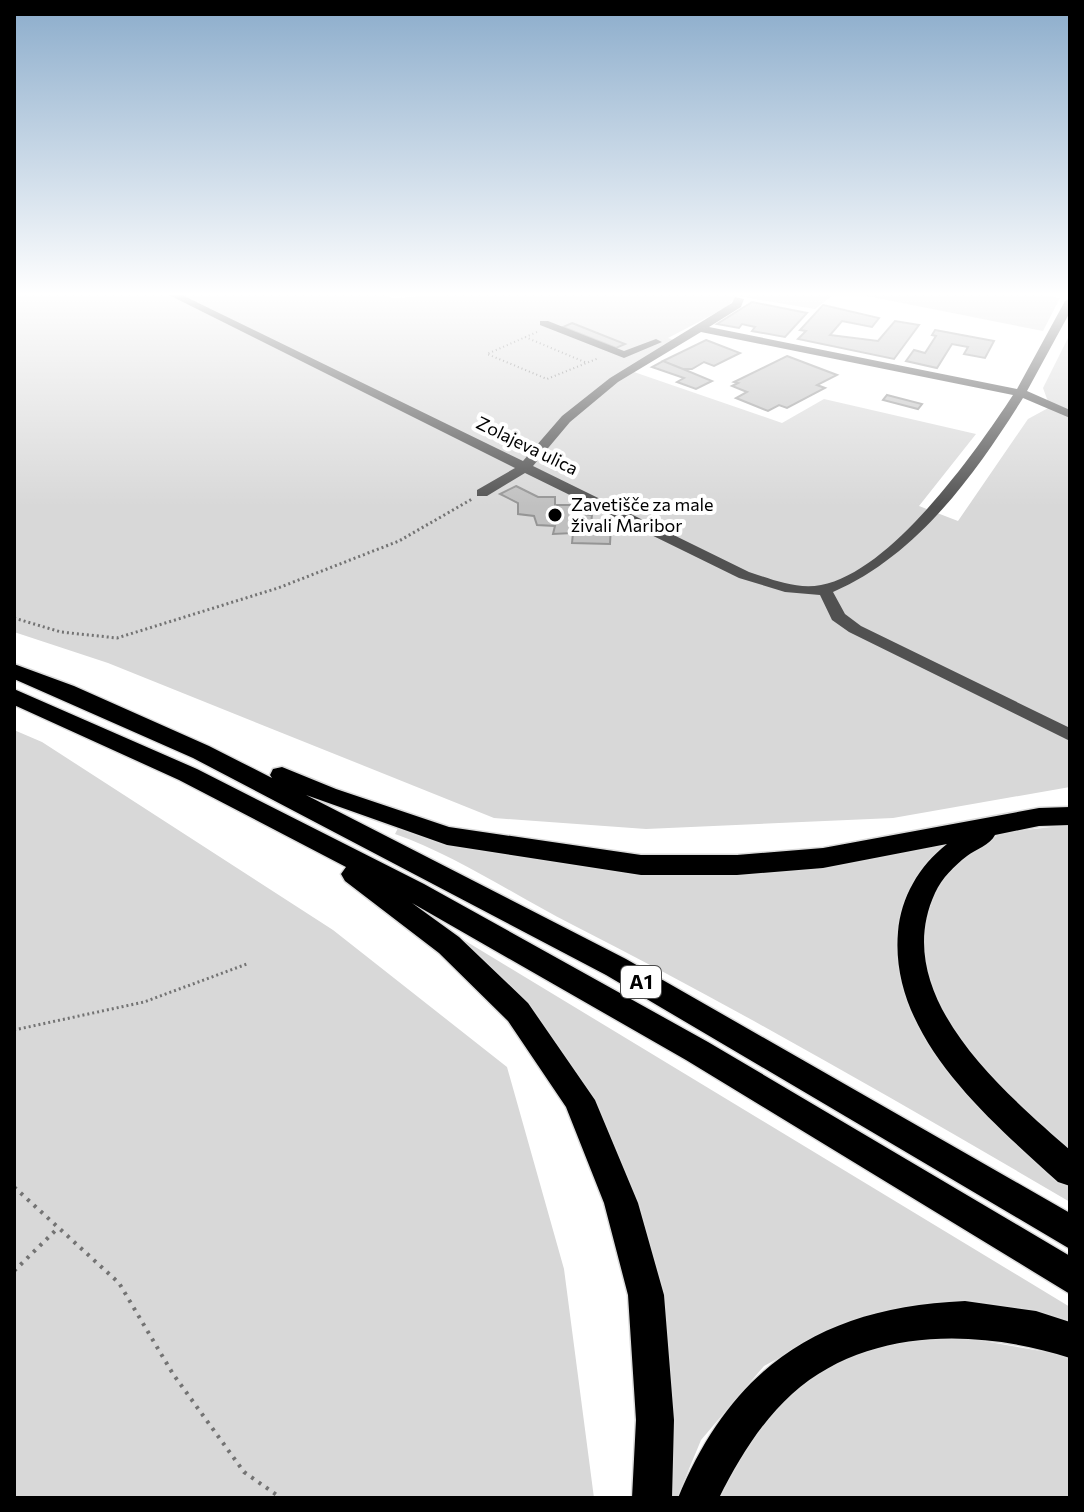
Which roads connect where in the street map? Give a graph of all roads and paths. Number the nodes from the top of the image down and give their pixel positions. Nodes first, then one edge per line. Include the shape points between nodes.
1 (318, 366) edge
2 (515, 366) edge
3 (581, 366) edge
4 (635, 366) edge
5 (877, 366) edge
6 (1036, 366) edge
7 (1021, 393) junction
8 (1070, 414) edge
9 (525, 467) junction
10 (482, 493) joint
11 (825, 590) junction
12 (14, 618) edge
13 (14, 671) edge
14 (14, 696) edge
15 (1070, 735) edge
16 (201, 752) junction
17 (1070, 816) edge
18 (1005, 824) junction
19 (319, 839) junction
20 (247, 964) dead end
21 (14, 1030) edge
22 (1070, 1171) edge
23 (14, 1187) edge
24 (59, 1228) junction
25 (1070, 1232) edge
26 (14, 1271) edge
27 (1070, 1276) edge
28 (1070, 1340) edge
29 (281, 1498) edge
30 (652, 1498) edge
31 (698, 1498) edge

1 - 9 street, Zolajeva ulica
2 - 3 path via 547,379
4 - 9 street via 578,409
5 - 7 street
6 - 7 street, Zolajeva ulica
7 - 8 street
7 - 11 street, Zolajeva ulica via 932,510 862,576
9 - 10 street
9 - 11 street, Zolajeva ulica via 744,575 783,588
10 - 12 path via 399,541 278,588 117,638 61,632
11 - 15 street via 838,617 855,629
13 - 16 highway, A1
14 - 19 highway, A1 via 188,773
16 - 18 highway via 233,754 327,795 447,836 641,865 823,858
16 - 25 highway, A1 via 616,967
17 - 18 highway
18 - 22 highway via 952,852 928,877 909,932 914,986 962,1064
19 - 27 highway, A1 via 588,987
19 - 30 highway via 334,861 449,945 518,1012 579,1100 621,1203 646,1295 655,1420
20 - 21 path via 144,1002
23 - 24 path
24 - 26 path
24 - 29 path via 119,1283 173,1374 244,1472
28 - 31 highway via 985,1321 919,1321 844,1340 793,1369 759,1403 722,1448

